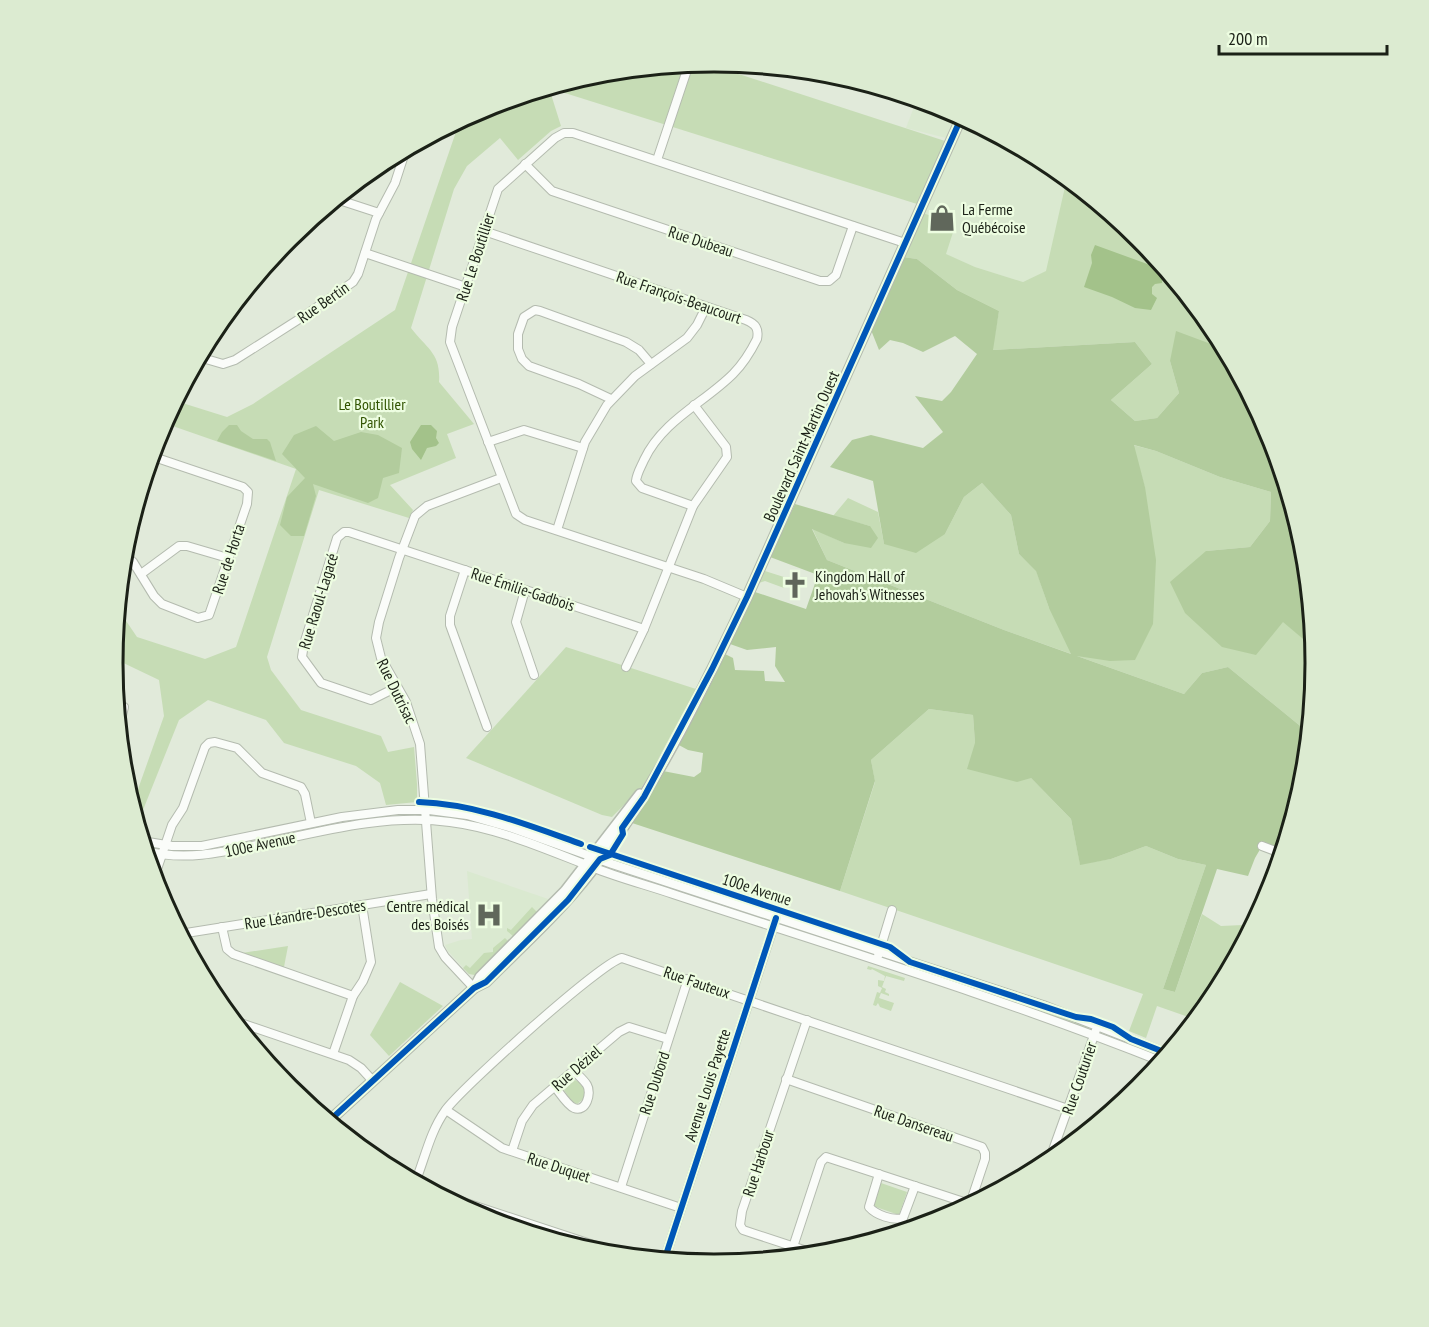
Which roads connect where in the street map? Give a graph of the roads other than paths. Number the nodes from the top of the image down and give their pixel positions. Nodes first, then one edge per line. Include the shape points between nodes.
1 (686, 73) edge
2 (958, 125) edge
3 (657, 160) junction
4 (402, 162) edge
5 (525, 164) junction
6 (345, 202) edge
7 (379, 213) junction
8 (852, 226) junction
9 (484, 231) junction
10 (905, 243) junction
11 (365, 253) junction
12 (466, 288) junction
13 (706, 307) junction
14 (207, 359) edge
15 (651, 364) junction
16 (611, 399) junction
17 (694, 405) junction
18 (488, 442) junction
19 (583, 448) junction
20 (159, 459) edge
21 (501, 478) junction
22 (693, 506) junction
23 (557, 530) junction
24 (402, 550) junction
25 (228, 558) junction
26 (132, 561) edge
27 (669, 568) junction
28 (465, 570) junction
29 (141, 574) junction
30 (525, 590) junction
31 (747, 597) junction
32 (644, 629) junction
33 (626, 667) dead end
34 (534, 675) dead end
35 (397, 687) junction
36 (487, 728) dead end
37 (425, 810) junction
38 (426, 819) junction
39 (311, 823) junction
40 (151, 843) edge
41 (165, 846) junction
42 (1262, 846) dead end
43 (1276, 851) edge
44 (154, 853) edge
45 (162, 855) junction
46 (596, 858) junction
47 (158, 865) edge
48 (590, 866) junction
49 (431, 894) junction
50 (362, 904) junction
51 (892, 910) dead end
52 (776, 918) junction
53 (222, 927) junction
54 (773, 927) junction
55 (188, 933) edge
56 (880, 952) junction
57 (877, 961) junction
58 (688, 979) junction
59 (474, 988) junction
60 (353, 996) junction
61 (749, 999) junction
62 (807, 1020) junction
63 (245, 1025) edge
64 (1097, 1026) junction
65 (1094, 1035) junction
66 (668, 1039) junction
67 (1161, 1051) edge
68 (333, 1054) junction
69 (1154, 1059) edge
70 (574, 1071) junction
71 (786, 1079) junction
72 (372, 1080) junction
73 (555, 1087) junction
74 (1068, 1109) junction
75 (446, 1110) junction
76 (334, 1116) edge
77 (1054, 1147) edge
78 (512, 1151) junction
79 (879, 1173) junction
80 (418, 1175) edge
81 (915, 1186) junction
82 (621, 1187) junction
83 (972, 1196) edge
84 (959, 1202) edge
85 (681, 1208) junction
86 (793, 1247) junction
87 (799, 1249) edge
88 (666, 1253) edge

1 - 3 street
2 - 10 main road, Boulevard Saint-Martin Ouest
3 - 5 street, Rue Le Boutillier via 570,133 555,138
3 - 8 street, Rue Le Boutillier
4 - 7 street, Rue Bertin
5 - 8 street, Rue Dubeau via 554,192 820,281 829,281 836,275
5 - 9 street, Rue Le Boutillier via 498,189
6 - 7 street
7 - 11 street, Rue Bertin
8 - 10 street, Rue Le Boutillier
9 - 12 street, Rue Le Boutillier
9 - 13 street, Rue François-Beaucourt
10 - 31 main road, Boulevard Saint-Martin Ouest
11 - 12 street
11 - 14 street, Rue Bertin via 356,279 349,285 238,358 223,364
12 - 18 street, Rue Le Boutillier via 450,342
13 - 15 street via 691,334
13 - 17 street, Rue François-Beaucourt via 749,321 758,333 735,373
15 - 16 street
15 - 16 street via 626,342 540,311 524,317 517,342 529,366
16 - 19 street
17 - 22 street via 726,447 727,455
17 - 22 street, Rue François-Beaucourt via 655,442 636,479 642,488
18 - 19 street via 524,430
18 - 21 street, Rue Le Boutillier
19 - 23 street
20 - 25 street, Rue de Horta via 247,490 248,499
21 - 23 street, Rue Le Boutillier via 517,515
21 - 24 street, Rue Dutrisac via 422,508
22 - 27 street
23 - 27 street, Rue Le Boutillier
24 - 28 street, Rue Émilie-Gadbois
24 - 35 street, Rue Dutrisac via 376,638 381,658
24 - 35 street, Rue Raoul-Lagacé via 348,532 340,534 301,654 321,683 356,696 371,700
25 - 29 street via 179,546
25 - 29 street, Rue de Horta via 212,611 202,618 162,604
26 - 29 street, Rue de Horta
27 - 31 street, Rue Le Boutillier
27 - 32 street
28 - 30 street, Rue Émilie-Gadbois
28 - 36 street via 450,625
30 - 32 street, Rue Émilie-Gadbois
30 - 34 street via 516,622
31 - 46 main road, Boulevard Saint-Martin Ouest via 640,802
32 - 33 street
35 - 37 street, Rue Dutrisac via 417,731
37 - 38 street, Rue Dutrisac
37 - 39 street, 100e Avenue via 376,812
37 - 46 street, 100e Avenue via 489,820
38 - 45 street, 100e Avenue via 348,826 205,856
38 - 48 street, 100e Avenue via 485,829
38 - 49 street, Rue Dutrisac
39 - 41 street, 100e Avenue via 210,845
39 - 41 street via 301,787 264,774 240,749 213,742 205,747
40 - 41 street, 100e Avenue
41 - 45 street
42 - 43 street
44 - 45 street, 100e Avenue
45 - 47 street
46 - 48 main road, Boulevard Saint-Martin Ouest
46 - 52 street, 100e Avenue
48 - 54 street, 100e Avenue
48 - 59 main road, Boulevard Saint-Martin Ouest via 564,903 486,982
49 - 50 street, Rue Léandre-Descotes
49 - 59 street, Rue Dutrisac via 440,949
50 - 53 street, Rue Léandre-Descotes
50 - 60 street via 370,962
51 - 56 street
52 - 54 street, Avenue Louis Payette
52 - 56 street, 100e Avenue
53 - 55 street, Rue Léandre-Descotes
53 - 60 street via 227,949 233,954
54 - 57 street, 100e Avenue
54 - 61 street, Avenue Louis Payette
56 - 57 street
56 - 64 street, 100e Avenue
57 - 65 street, 100e Avenue
58 - 61 street, Rue Fauteux
58 - 66 street, Rue Dubord
58 - 75 street, Rue Fauteux via 626,958 614,960 463,1089
59 - 72 main road, Boulevard Saint-Martin Ouest
60 - 68 street
61 - 62 street, Rue Fauteux
61 - 85 street, Avenue Louis Payette
62 - 71 street, Rue Harbour
62 - 74 street, Rue Fauteux
63 - 68 street
64 - 65 street, Rue Couturier
64 - 67 street, 100e Avenue
65 - 69 street, 100e Avenue
65 - 74 street, Rue Couturier
66 - 70 street, Rue Déziel via 625,1028
66 - 82 street, Rue Dubord
68 - 72 street via 355,1064
70 - 73 street, Rue Déziel
70 - 73 street via 590,1091 583,1107 573,1107
71 - 83 street, Rue Dansereau via 982,1147 985,1159
71 - 86 street, Rue Harbour via 740,1225 743,1230
72 - 76 main road, Boulevard Saint-Martin Ouest
73 - 78 street, Rue Déziel via 527,1112
74 - 77 street, Rue Couturier
75 - 78 street, Rue Duquet
75 - 80 street, Rue Fauteux via 433,1132
78 - 82 street, Rue Duquet
79 - 81 street
79 - 81 street via 868,1207 878,1213 903,1218
79 - 86 street via 830,1157 823,1159
81 - 84 street
82 - 85 street, Rue Duquet
85 - 88 street, Avenue Louis Payette
86 - 87 street, Rue Harbour

